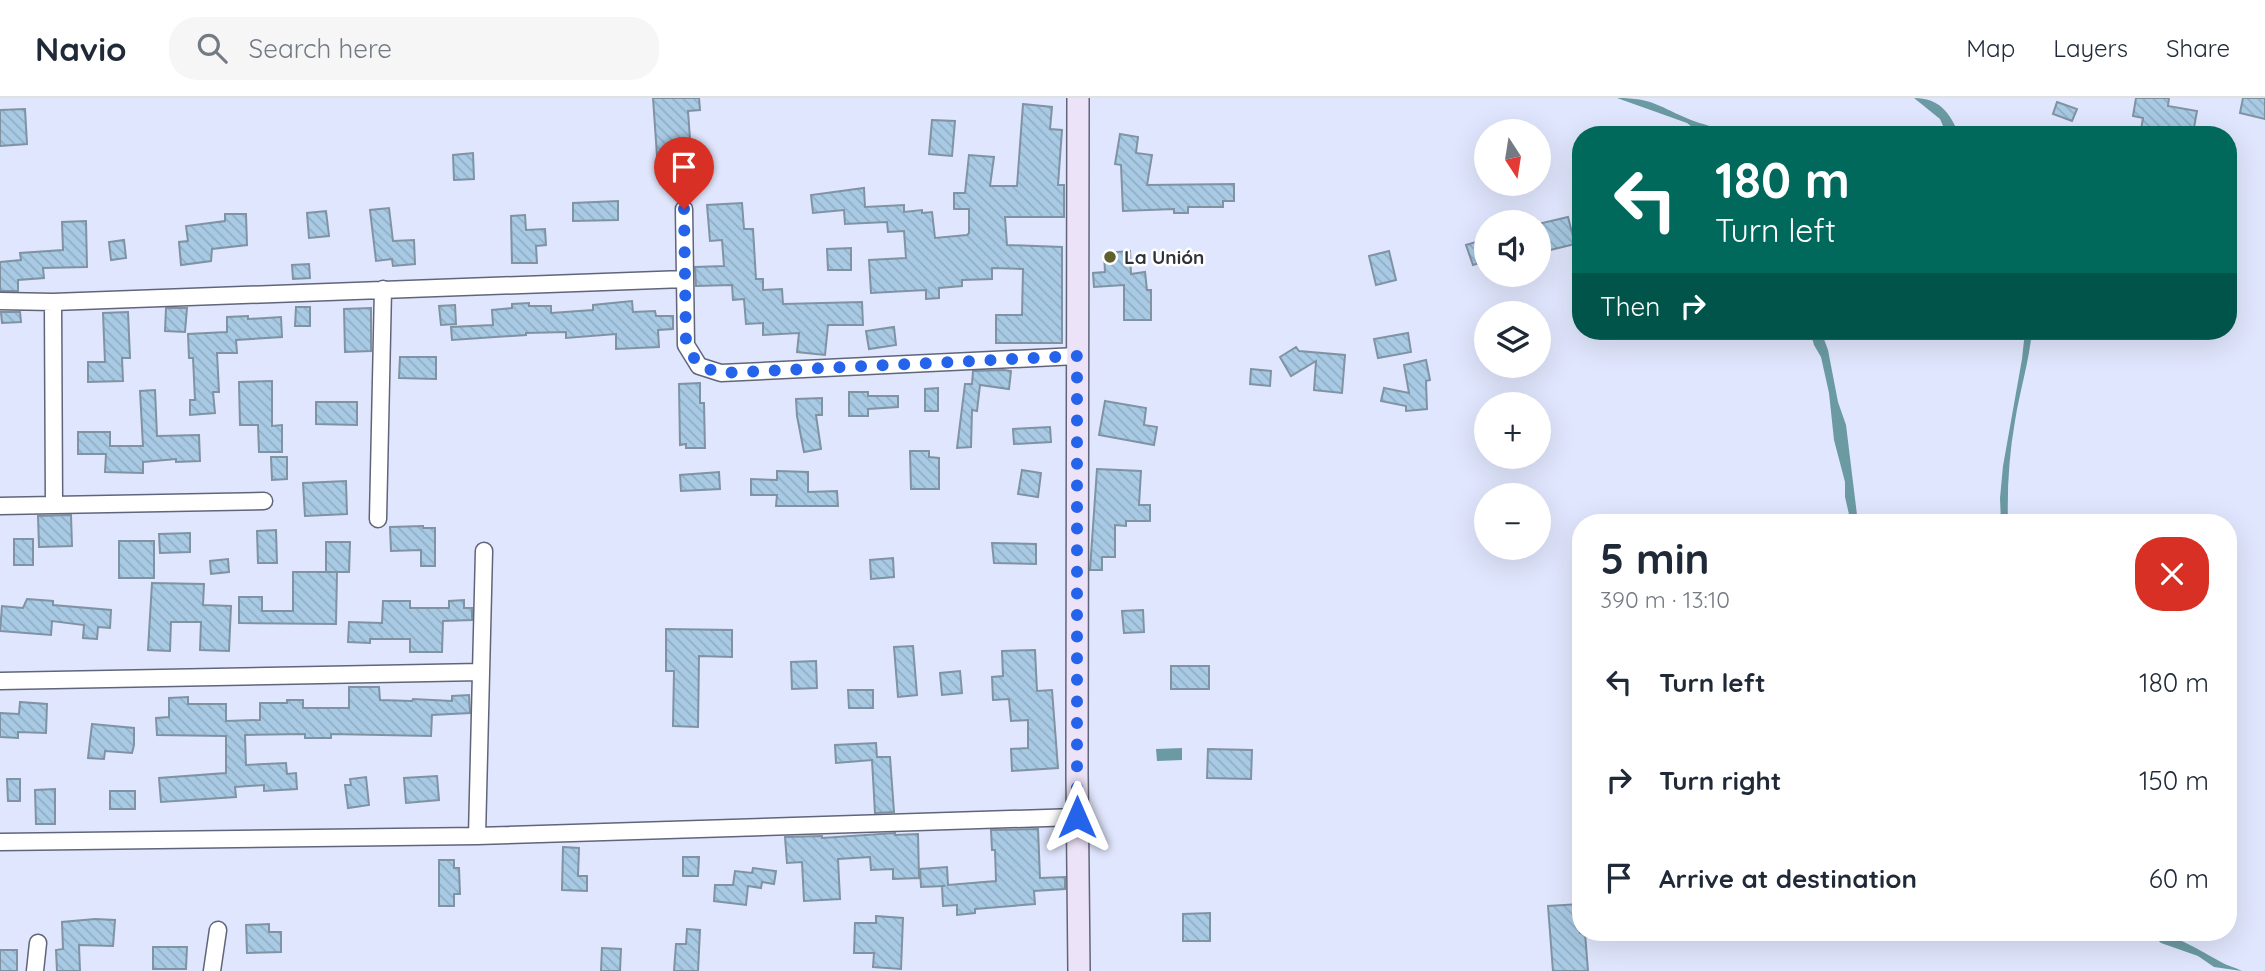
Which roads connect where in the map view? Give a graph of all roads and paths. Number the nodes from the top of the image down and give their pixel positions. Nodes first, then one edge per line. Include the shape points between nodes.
1 (1078, 98) edge
2 (684, 209) dead end
3 (685, 279) junction
4 (383, 289) junction
5 (0, 301) edge
6 (53, 302) junction
7 (1077, 356) junction
8 (264, 500) dead end
9 (54, 505) junction
10 (0, 506) edge
11 (378, 519) dead end
12 (484, 551) dead end
13 (481, 672) junction
14 (0, 681) edge
15 (1077, 817) junction
16 (477, 836) junction
17 (0, 842) edge
18 (218, 930) dead end
19 (38, 943) dead end
20 (36, 971) edge
21 (212, 971) edge
22 (1080, 971) edge

1 - 7 main road
2 - 3 street
3 - 4 street
3 - 7 street via 686,345 699,366 721,373
4 - 6 street
4 - 11 street
5 - 6 street
6 - 9 street
7 - 15 main road
8 - 9 street
9 - 10 street
12 - 13 street
13 - 14 street
13 - 16 street
15 - 16 street
15 - 22 main road
16 - 17 street
18 - 21 street
19 - 20 street

